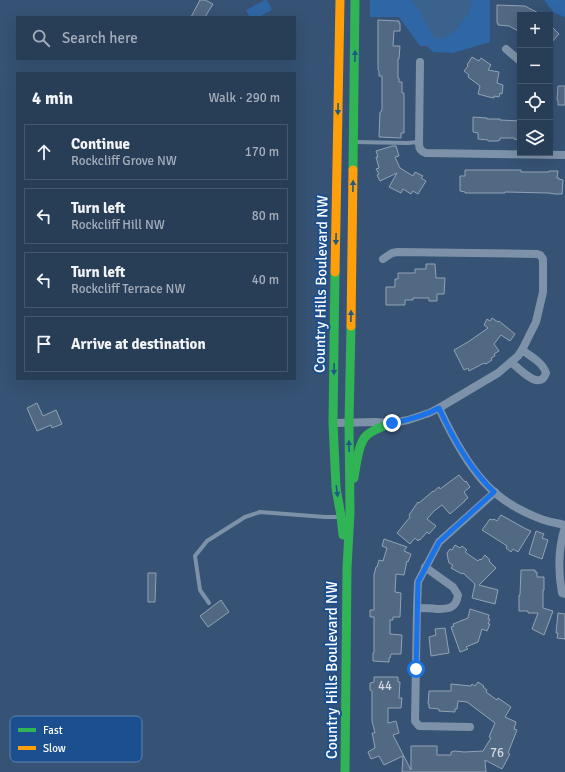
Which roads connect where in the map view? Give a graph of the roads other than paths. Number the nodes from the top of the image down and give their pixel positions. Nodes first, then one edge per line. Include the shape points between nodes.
1 (340, 0) edge
2 (355, 0) edge
3 (506, 49) dead end
4 (517, 58) edge
5 (420, 62) dead end
6 (354, 142) junction
7 (419, 142) junction
8 (517, 154) edge
9 (553, 154) edge
10 (565, 155) edge
11 (383, 259) dead end
12 (522, 350) junction
13 (511, 362) junction
14 (439, 408) junction
15 (333, 423) junction
16 (349, 423) junction
17 (392, 423) junction
18 (494, 492) junction
19 (350, 502) junction
20 (345, 515) junction
21 (565, 526) edge
22 (425, 567) junction
23 (565, 594) edge
24 (209, 603) dead end
25 (417, 608) junction
26 (470, 727) dead end
27 (345, 772) edge

1 -> 15 main road, Country Hills Boulevard NW
6 -> 2 main road, Country Hills Boulevard NW
3 - 4 street
5 - 7 street
6 - 7 lane
16 -> 6 main road, Country Hills Boulevard NW
7 - 8 street via 420,150 426,153
9 - 10 street
11 - 12 street via 398,252 540,255 543,259 543,292 536,322
12 - 13 street
12 - 13 street via 545,369 544,378 534,380
13 - 14 street via 498,373
14 - 17 street via 408,420
14 - 18 street via 466,459
15 - 16 street
15 -> 20 main road, Country Hills Boulevard NW via 336,488
16 - 17 street
19 -> 16 main road, Country Hills Boulevard NW
17 - 19 main road via 366,436 359,452
18 - 21 street via 526,512
18 - 22 street via 439,542
19 - 20 main road, Country Hills Boulevard NW
20 - 24 lane via 325,517 260,512 245,517 207,541 195,556 200,590
20 - 27 main road, Country Hills Boulevard NW
21 - 23 street via 559,579 562,594
22 - 25 street via 418,582
22 - 25 street via 453,587 458,595 457,601 448,609
25 - 26 street via 416,721 419,726

